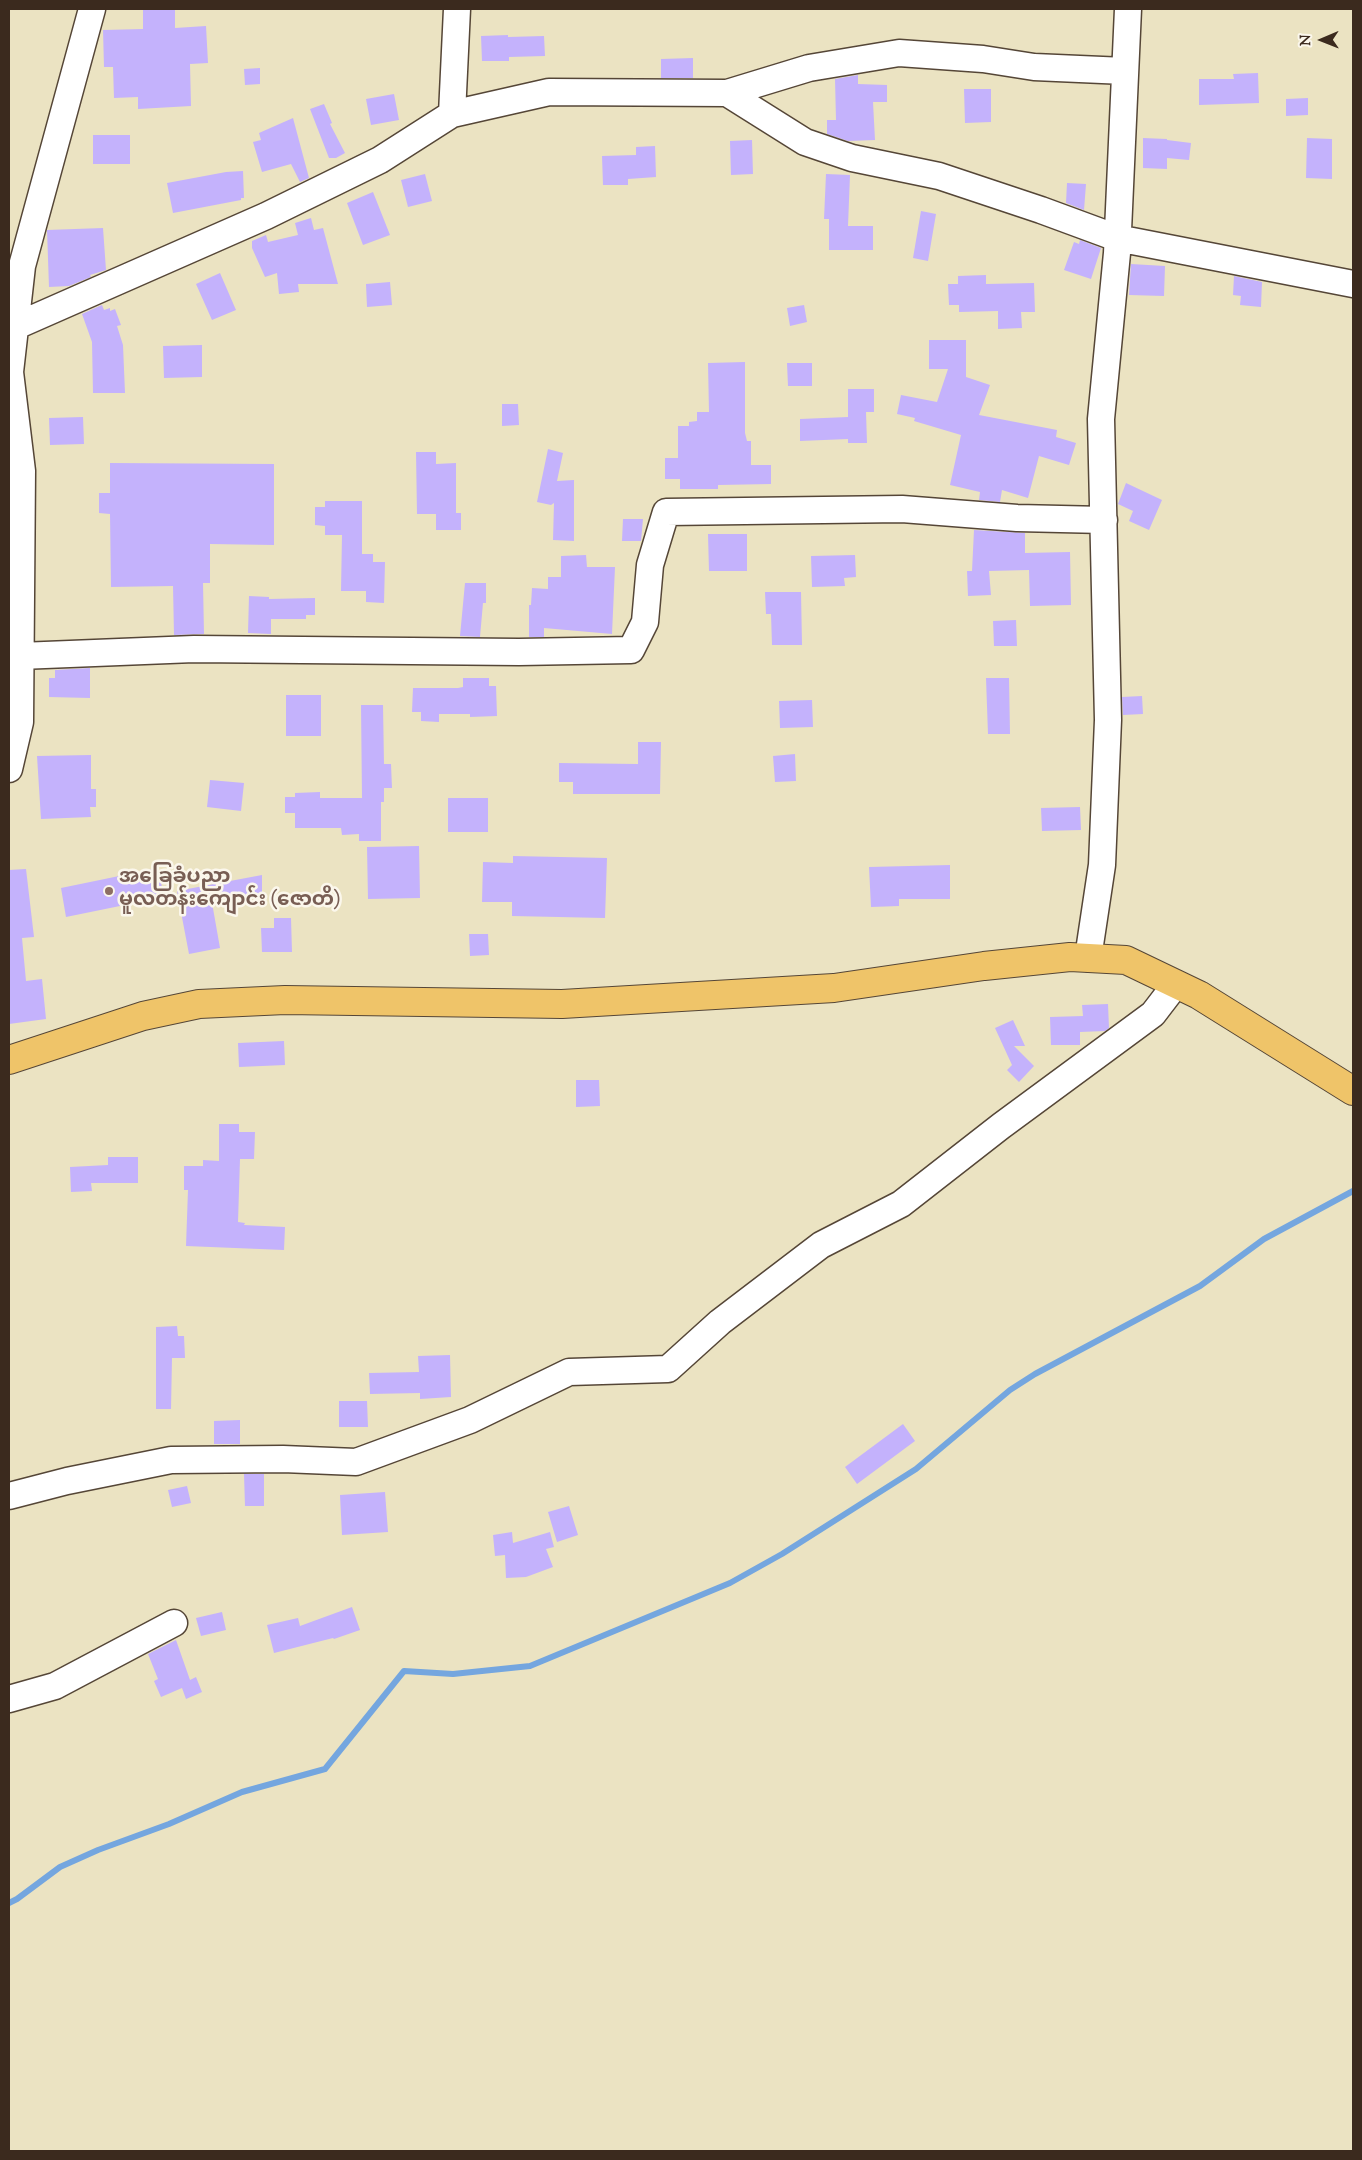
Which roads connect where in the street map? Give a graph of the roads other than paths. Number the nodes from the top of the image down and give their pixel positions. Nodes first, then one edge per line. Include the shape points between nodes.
1 (92, 9) edge
2 (457, 9) edge
3 (1128, 9) edge
4 (1125, 71) junction
5 (727, 92) junction
6 (452, 114) junction
7 (1117, 238) junction
8 (1353, 284) edge
9 (16, 326) junction
10 (1104, 520) junction
11 (20, 656) junction
12 (9, 769) edge
13 (1088, 958) junction
14 (1176, 984) junction
15 (9, 1060) edge
16 (1353, 1091) edge
17 (9, 1496) edge
18 (174, 1623) dead end
19 (9, 1699) edge

1 - 9 street via 22,266
2 - 6 street
3 - 4 street
4 - 5 street via 1034,67 983,59 899,53 809,68
4 - 7 street
5 - 6 street via 549,92
5 - 7 street via 805,142 852,158 939,176
6 - 9 street via 380,160 266,216
7 - 8 street
7 - 10 street via 1101,419
9 - 11 street via 10,372 22,471
10 - 11 street via 1017,518 902,509 666,512 650,565 645,622 631,650 194,650
10 - 13 street via 1108,720 1102,865
11 - 12 street via 20,722
13 - 14 main road via 1126,960
13 - 15 main road via 984,966 834,988 582,1002 284,1000 199,1004 143,1016
14 - 16 main road
14 - 17 street via 1153,1014 901,1204 821,1245 720,1322 668,1369 569,1372 470,1420 356,1462 171,1460
18 - 19 street via 55,1686

